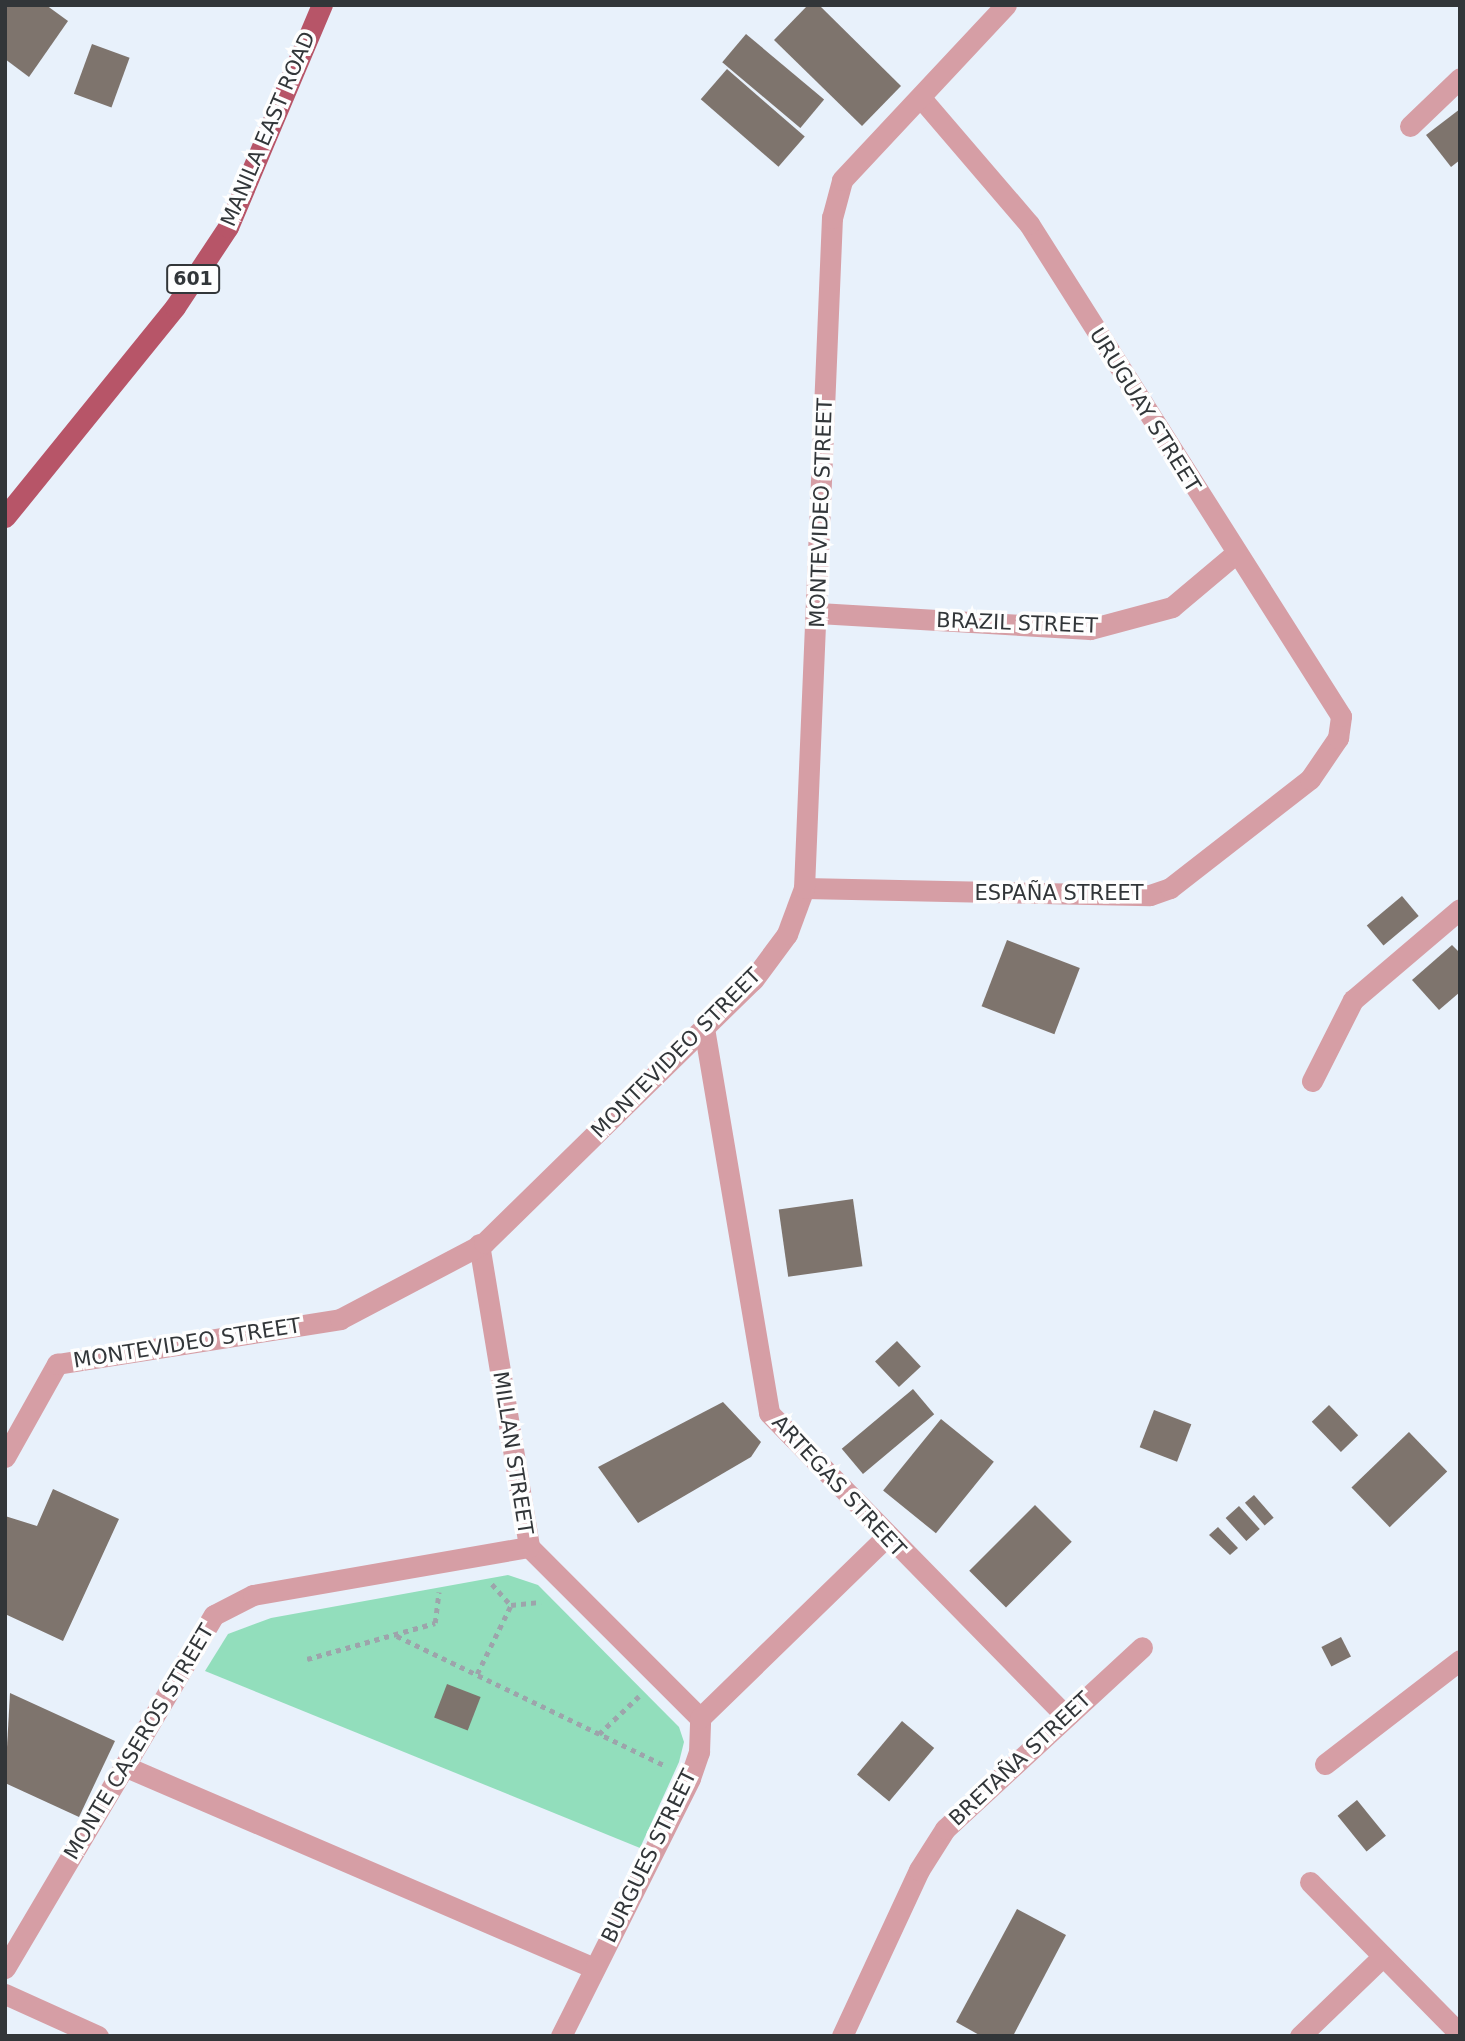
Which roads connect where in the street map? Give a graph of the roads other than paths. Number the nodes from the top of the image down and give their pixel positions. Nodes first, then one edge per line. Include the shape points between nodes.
1 (322, 5) edge
2 (1006, 5) edge
3 (1460, 78) edge
4 (920, 99) junction
5 (1410, 126) dead end
6 (5, 517) edge
7 (1235, 554) junction
8 (818, 613) junction
9 (1338, 738) joint
10 (804, 888) junction
11 (1460, 909) edge
12 (704, 1028) junction
13 (1312, 1081) dead end
14 (479, 1244) junction
15 (5, 1457) edge
16 (886, 1537) junction
17 (529, 1547) junction
18 (1142, 1647) dead end
19 (1460, 1660) edge
20 (1066, 1716) junction
21 (700, 1718) junction
22 (1325, 1764) dead end
23 (124, 1766) junction
24 (1310, 1882) dead end
25 (1383, 1956) junction
26 (5, 1968) edge
27 (594, 1968) junction
28 (5, 1994) edge
29 (1460, 2034) edge
30 (98, 2036) edge
31 (561, 2036) edge
32 (842, 2036) edge
33 (1300, 2036) edge

1 - 6 main road, MANILA EAST ROAD / 601 via 228,227 175,306
2 - 4 street, MONTEVIDEO STREET
3 - 5 street
4 - 7 street, URUGUAY STREET via 1029,224
4 - 8 street, MONTEVIDEO STREET via 842,180 832,218
7 - 8 street, BRAZIL STREET via 1172,607 1132,623 1090,629
7 - 9 street, URUGUAY STREET via 1341,716
8 - 10 street, MONTEVIDEO STREET
9 - 10 street, ESPAÑA STREET via 1310,779 1170,888 1150,895
10 - 12 street, MONTEVIDEO STREET via 787,934 753,980
11 - 13 street via 1353,1000
12 - 14 street, MONTEVIDEO STREET
12 - 16 street, ARTEGAS STREET via 769,1413
14 - 15 street, MONTEVIDEO STREET via 340,1318 57,1364
14 - 17 street, MILLAN STREET
16 - 20 street, ARTEGAS STREET
16 - 21 street
17 - 21 street, MILLAN STREET
17 - 23 street, MONTE CASEROS STREET via 253,1595 214,1615
18 - 20 street, BRETAÑA STREET
19 - 22 street
20 - 32 street, BRETAÑA STREET via 945,1829 919,1870
21 - 27 street, BURGUES STREET via 690,1778
23 - 26 street, MONTE CASEROS STREET
23 - 27 street
24 - 25 street
25 - 29 street
25 - 33 street
27 - 31 street, BURGUES STREET
28 - 30 street

